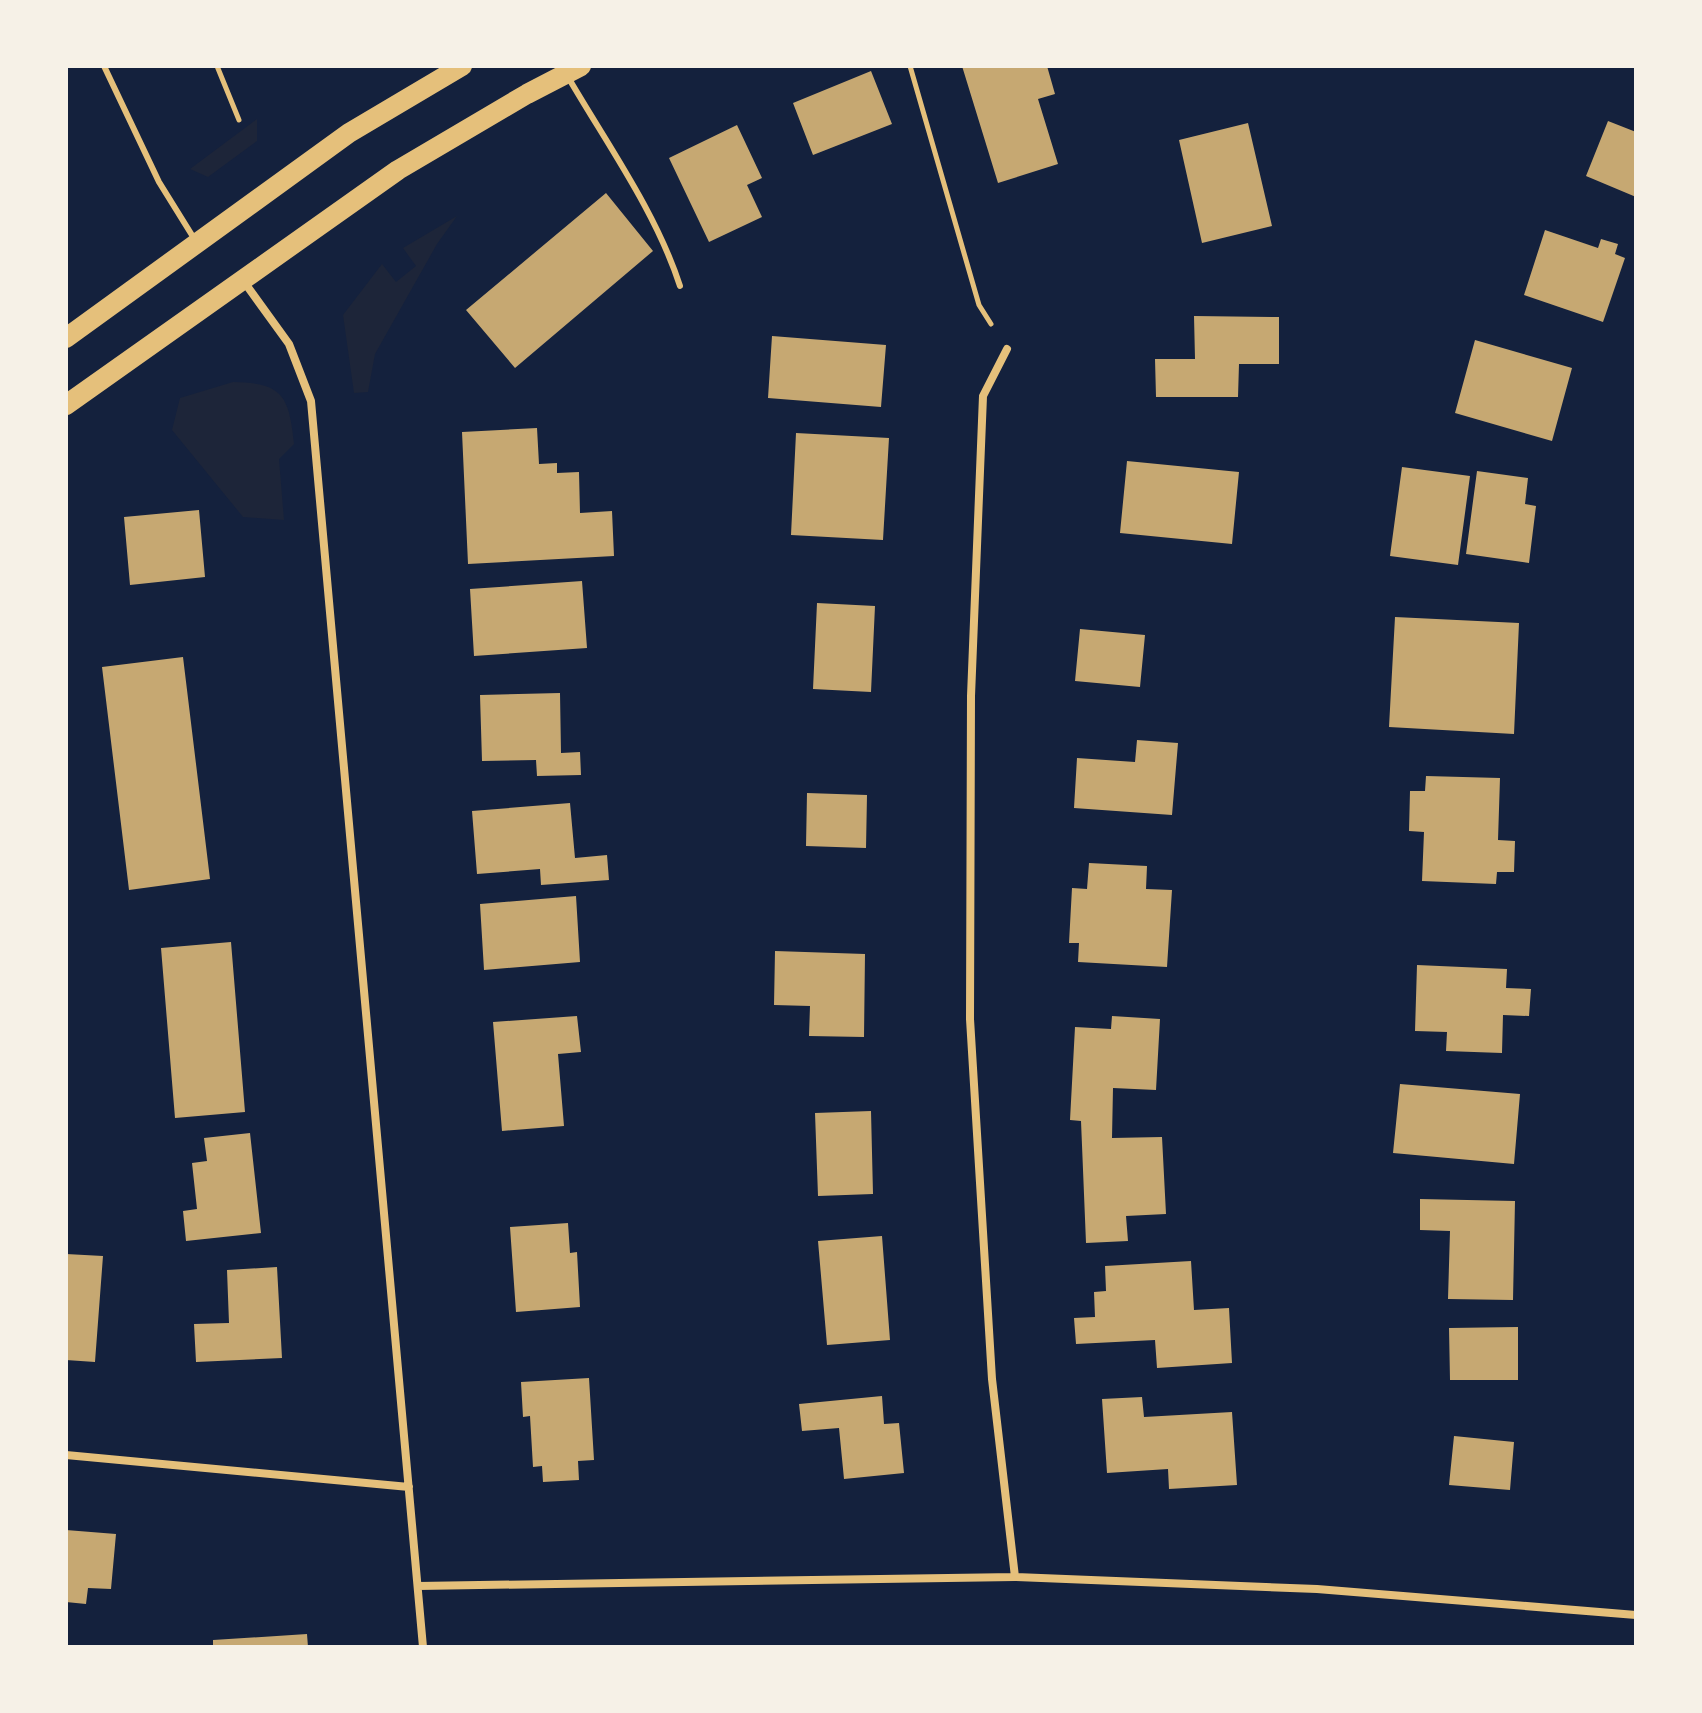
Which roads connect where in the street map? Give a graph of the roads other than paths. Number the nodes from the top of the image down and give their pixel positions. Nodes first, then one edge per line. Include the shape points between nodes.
1 (104, 66) edge
2 (462, 66) edge
3 (574, 70) edge
4 (197, 243) junction
5 (242, 279) junction
6 (680, 286) dead end
7 (66, 338) edge
8 (1007, 349) road end
9 (66, 405) edge
10 (66, 1455) edge
11 (409, 1487) junction
12 (1015, 1577) junction
13 (418, 1586) junction
14 (1636, 1615) edge
15 (423, 1647) edge

1 - 4 lane via 159,182
2 - 4 main road via 349,133
3 - 5 main road via 398,170
3 - 6 lane
4 - 7 main road
5 - 9 main road
5 - 11 street via 289,344 311,401
8 - 12 street via 983,396 971,696 970,1019 992,1379
10 - 11 street
11 - 13 street
12 - 13 street
12 - 14 street via 1317,1589
13 - 15 street

